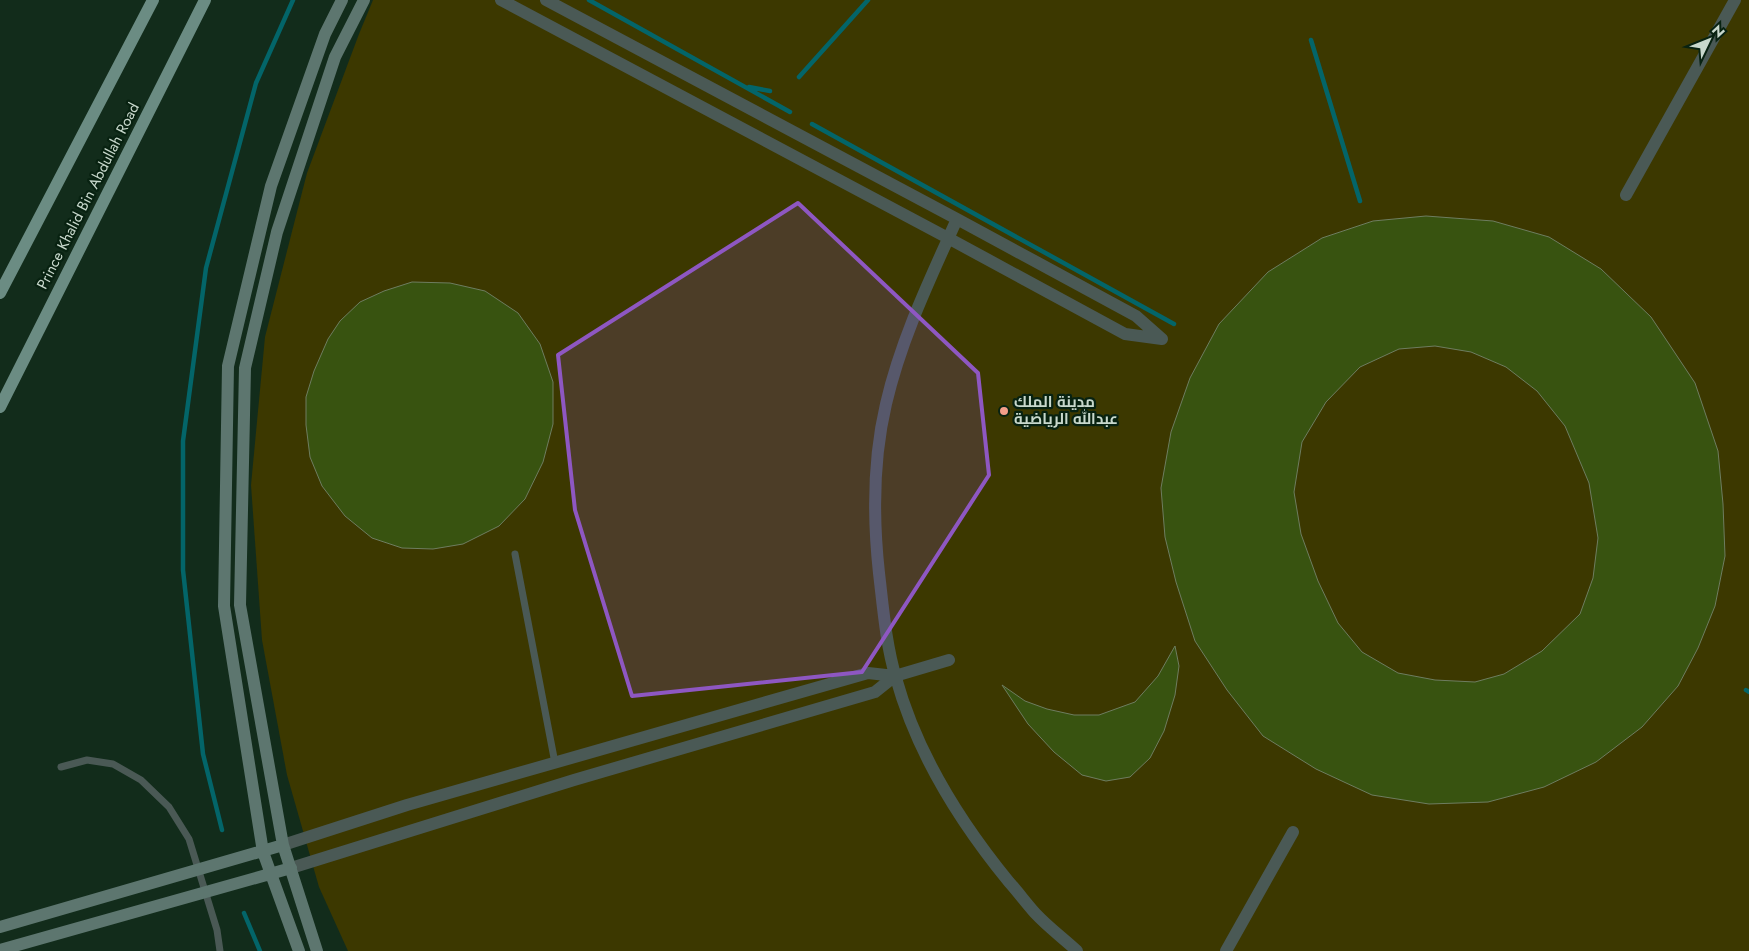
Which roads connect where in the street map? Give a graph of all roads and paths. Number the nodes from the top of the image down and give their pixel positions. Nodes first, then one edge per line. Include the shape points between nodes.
1 (153, 0) edge
2 (205, 0) edge
3 (342, 0) edge
4 (364, 0) edge
5 (501, 0) edge
6 (546, 0) edge
7 (1735, 0) edge
8 (1626, 195) dead end
9 (957, 219) junction
10 (948, 238) junction
11 (0, 293) edge
12 (0, 407) edge
13 (515, 554) dead end
14 (948, 660) dead end
15 (895, 676) junction
16 (555, 763) junction
17 (61, 767) dead end
18 (1293, 832) dead end
19 (283, 845) junction
20 (263, 852) junction
21 (291, 868) junction
22 (199, 870) junction
23 (270, 875) junction
24 (206, 893) junction
25 (0, 927) edge
26 (0, 950) edge
27 (220, 951) edge
28 (299, 951) edge
29 (317, 951) edge
30 (1077, 951) edge
31 (1226, 951) edge

1 - 11 main road
2 - 12 main road, Prince Khalid Bin Abdullah Road
3 - 20 main road via 325,34 271,186 228,366 224,606
4 - 19 main road via 335,57 278,232 245,368 240,605
5 - 10 street
6 - 9 street
7 - 8 street
9 - 10 street
9 - 10 street via 1136,316 1162,340 1125,334
10 - 15 street via 901,348 885,405 877,465 874,530
13 - 16 lane
14 - 15 street
15 - 16 street via 868,673
15 - 21 street via 875,692 574,780
15 - 30 street via 916,737 949,799 988,856 1035,913
16 - 19 street via 407,805
17 - 22 lane via 87,760 113,764 142,780 169,807 189,839
18 - 31 street
19 - 20 main road
19 - 21 main road
20 - 22 main road
20 - 23 main road
21 - 23 main road
21 - 29 main road
22 - 24 lane
22 - 25 main road
23 - 24 main road
23 - 28 main road
24 - 26 main road
24 - 27 lane

